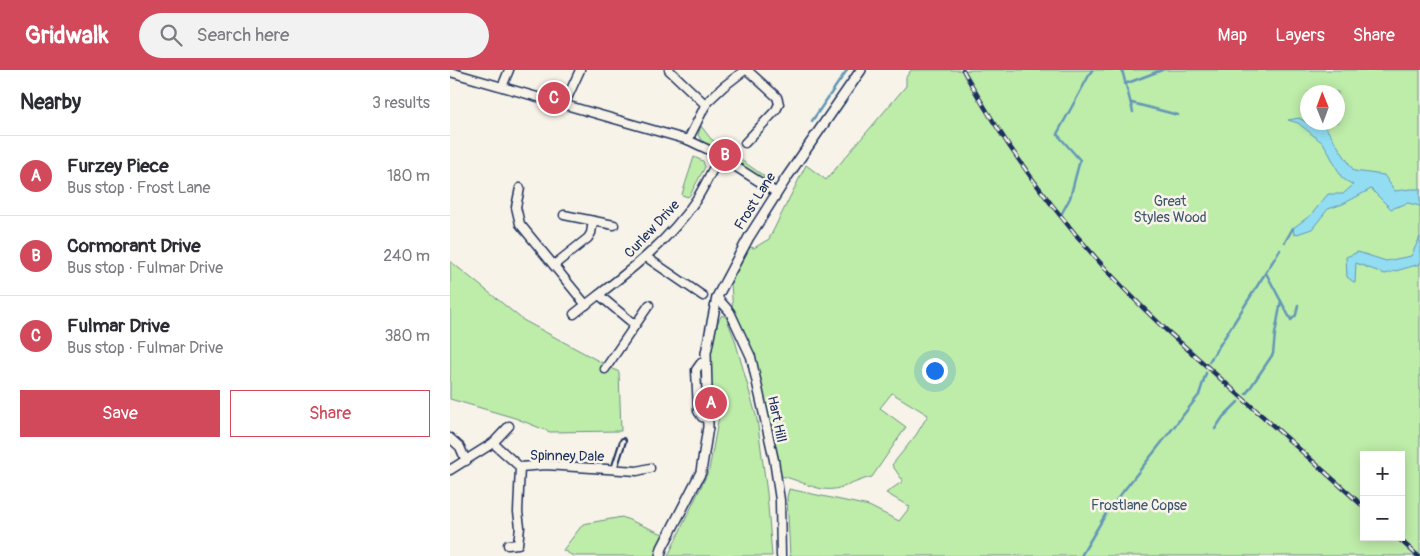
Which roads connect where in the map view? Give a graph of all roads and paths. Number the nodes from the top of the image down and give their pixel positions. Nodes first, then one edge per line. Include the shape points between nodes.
1 (509, 70) edge
2 (580, 70) edge
3 (669, 70) edge
4 (746, 70) edge
5 (861, 70) edge
6 (450, 72) edge
7 (502, 87) junction
8 (564, 105) junction
9 (706, 105) junction
10 (688, 140) junction
11 (745, 143) dead end
12 (720, 157) junction
13 (520, 188) dead end
14 (777, 193) junction
15 (564, 215) dead end
16 (593, 221) junction
17 (614, 225) dead end
18 (646, 257) junction
19 (554, 265) junction
20 (599, 295) junction
21 (703, 296) dead end
22 (717, 297) junction
23 (586, 305) junction
24 (649, 305) dead end
25 (574, 314) dead end
26 (635, 325) junction
27 (605, 369) dead end
28 (509, 426) dead end
29 (450, 438) edge
30 (623, 441) dead end
31 (493, 443) junction
32 (466, 461) junction
33 (520, 467) junction
34 (650, 468) dead end
35 (450, 470) edge
36 (614, 470) junction
37 (508, 545) dead end
38 (660, 556) edge
39 (781, 556) edge

1 - 7 street
2 - 8 street
3 - 9 street
4 - 9 street
4 - 11 street via 776,97 779,104
5 - 14 street, Frost Lane
6 - 7 street
7 - 8 street
8 - 10 street
9 - 10 street
10 - 12 street
12 - 14 street
12 - 18 street, Curlew Drive via 696,200
13 - 19 street via 516,202 518,220
14 - 22 street, Frost Lane
15 - 16 street
16 - 17 street
16 - 19 street via 588,238
18 - 20 street, Curlew Drive
18 - 21 street
19 - 23 street
20 - 23 street, Curlew Drive
20 - 26 street
22 - 38 street, Frost Lane via 706,353 708,419 701,472
22 - 39 street, Hart Hill via 730,312 751,357 774,460 780,500
23 - 25 street, Curlew Drive
24 - 26 street
26 - 27 street
28 - 31 street
29 - 32 street via 460,447
30 - 36 lane
31 - 32 street
31 - 33 street, Spinney Dale
32 - 35 street
33 - 36 street, Spinney Dale
33 - 37 street via 518,544
34 - 36 street, Spinney Dale

